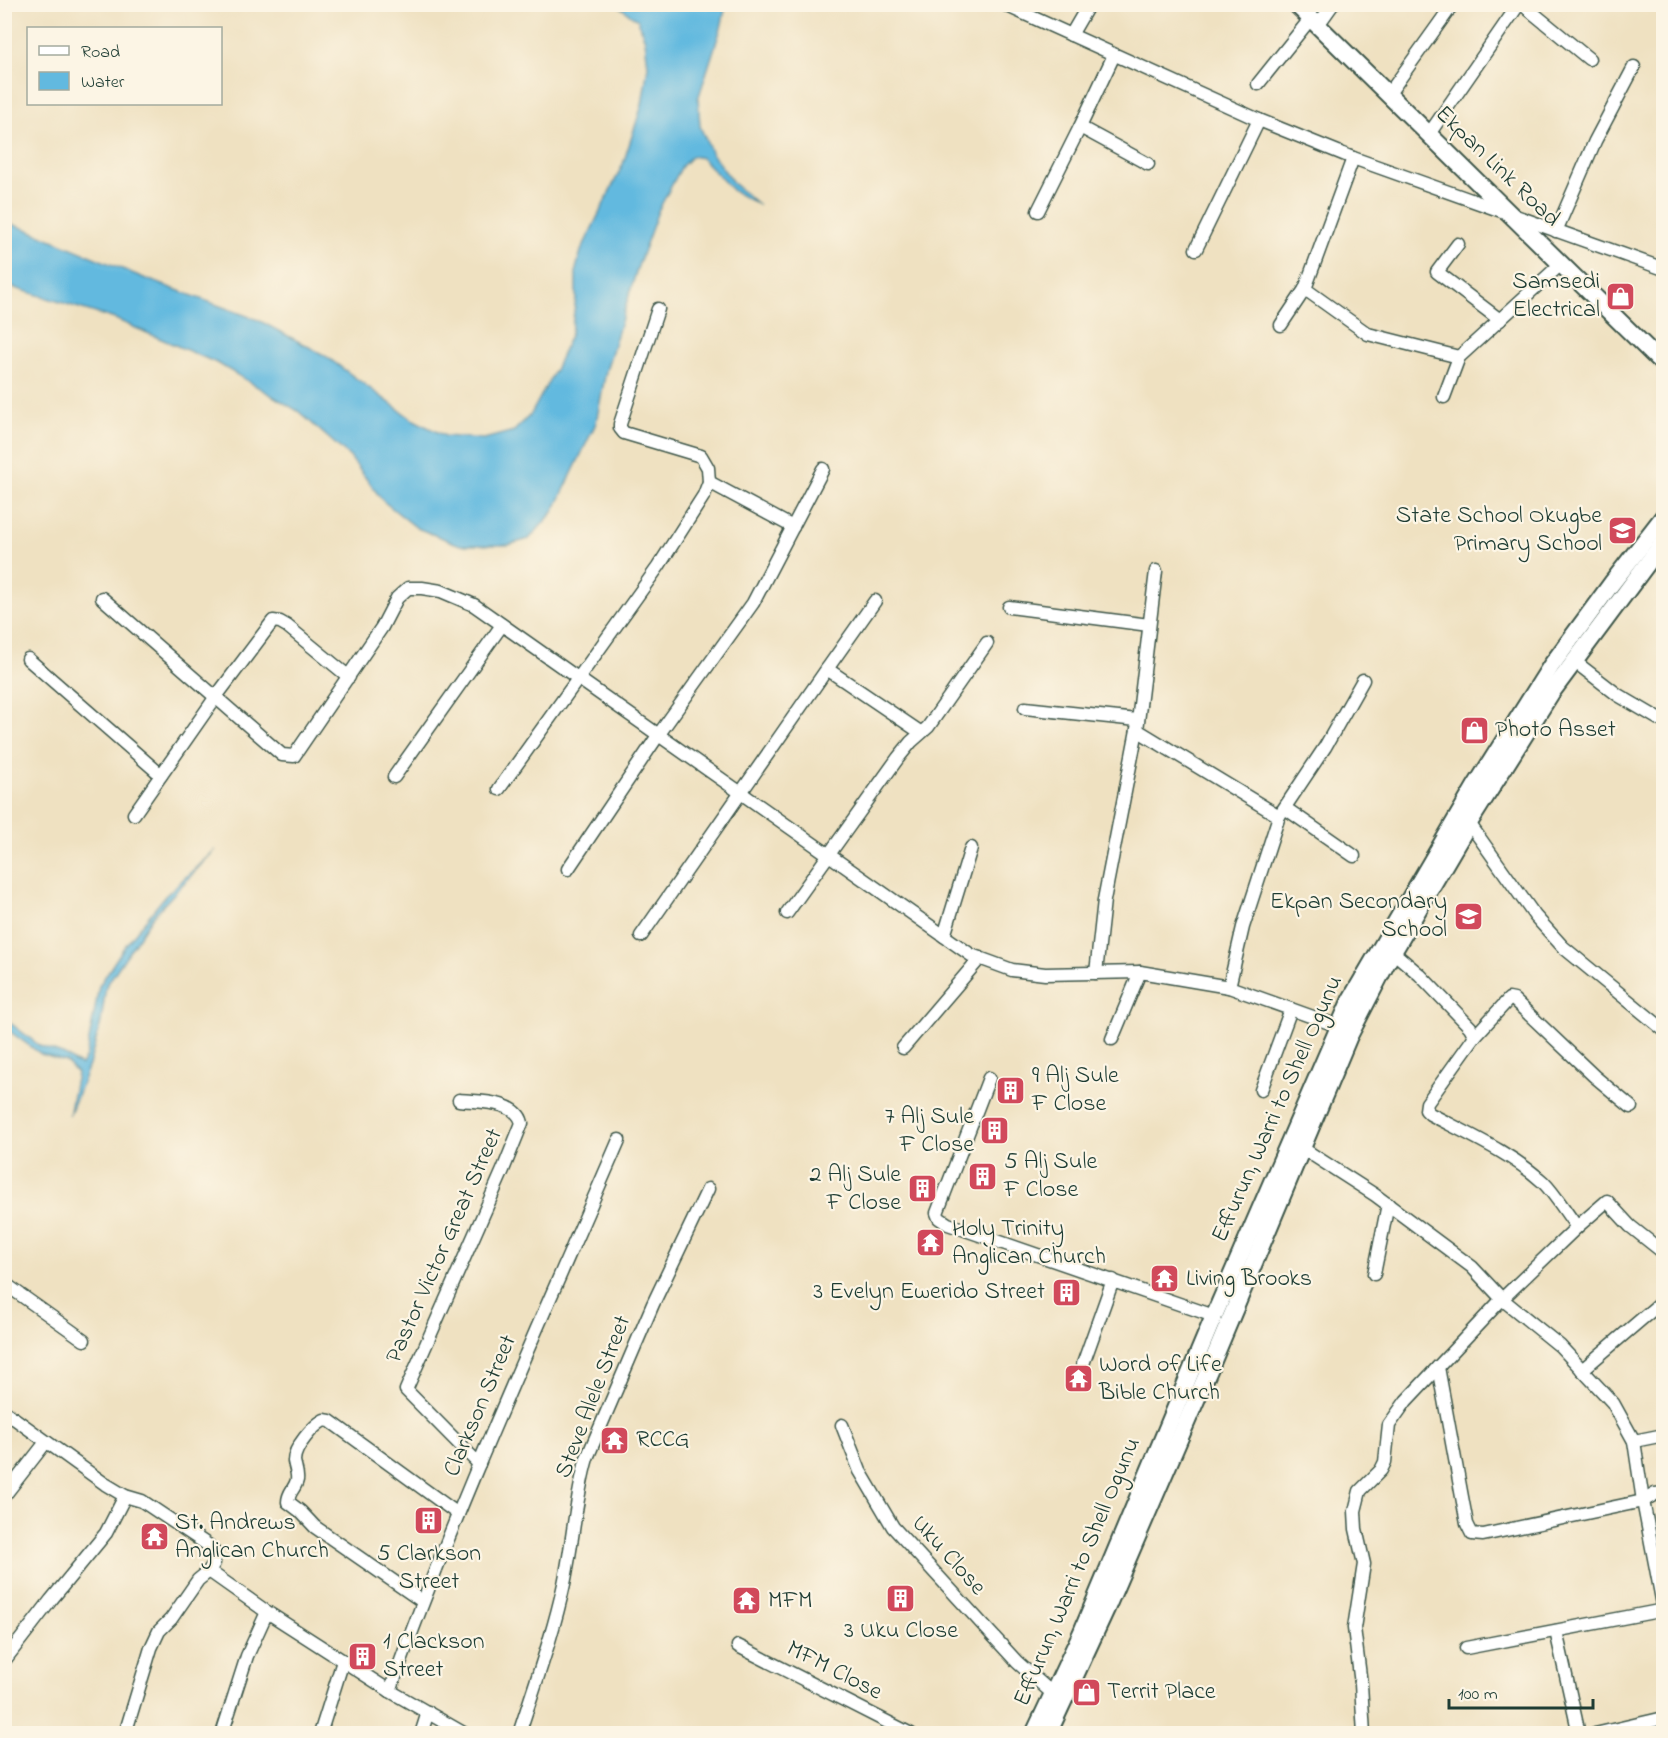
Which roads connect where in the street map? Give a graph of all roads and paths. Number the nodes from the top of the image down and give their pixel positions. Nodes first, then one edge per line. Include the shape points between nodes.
1 (1003, 4) edge
2 (1089, 4) edge
3 (1296, 4) edge
4 (1333, 4) edge
5 (1453, 4) edge
6 (1521, 4) edge
7 (1314, 22) junction
8 (1071, 35) junction
9 (1114, 55) junction
10 (1589, 59) dead end
11 (1634, 67) dead end
12 (1258, 84) dead end
13 (1388, 95) junction
14 (1259, 120) junction
15 (1080, 127) junction
16 (1429, 134) junction
17 (1353, 158) junction
18 (1148, 164) dead end
19 (1038, 211) dead end
20 (1510, 214) junction
21 (1556, 231) junction
22 (1458, 244) dead end
23 (1196, 249) dead end
24 (1562, 263) junction
25 (1664, 269) edge
26 (1305, 289) junction
27 (658, 309) dead end
28 (1500, 320) junction
29 (1281, 325) dead end
30 (1459, 357) junction
31 (1664, 364) edge
32 (1444, 397) dead end
33 (823, 469) dead end
34 (709, 482) junction
35 (1664, 516) edge
36 (793, 527) junction
37 (1664, 541) edge
38 (1156, 572) dead end
39 (102, 598) dead end
40 (875, 601) dead end
41 (1010, 607) dead end
42 (502, 625) junction
43 (1149, 625) junction
44 (987, 644) dead end
45 (28, 659) dead end
46 (1574, 661) junction
47 (827, 669) junction
48 (349, 677) junction
49 (578, 677) junction
50 (1363, 680) dead end
51 (215, 698) junction
52 (1026, 708) dead end
53 (1663, 720) edge
54 (1137, 725) junction
55 (920, 732) junction
56 (659, 735) junction
57 (161, 775) junction
58 (394, 777) dead end
59 (499, 789) dead end
60 (740, 792) junction
61 (1282, 812) junction
62 (134, 814) dead end
63 (1469, 823) junction
64 (971, 848) dead end
65 (829, 856) junction
66 (1354, 856) dead end
67 (568, 869) dead end
68 (787, 912) dead end
69 (641, 936) dead end
70 (944, 936) junction
71 (1393, 952) junction
72 (980, 958) junction
73 (1140, 972) junction
74 (1096, 973) junction
75 (1229, 987) junction
76 (1291, 1009) junction
77 (1338, 1026) junction
78 (1664, 1030) edge
79 (1475, 1036) junction
80 (1112, 1039) dead end
81 (903, 1048) dead end
82 (989, 1078) dead end
83 (1261, 1090) dead end
84 (459, 1101) dead end
85 (1631, 1107) dead end
86 (619, 1140) dead end
87 (1302, 1148) junction
88 (708, 1189) dead end
89 (1388, 1204) junction
90 (1577, 1227) junction
91 (1664, 1253) edge
92 (1374, 1274) dead end
93 (1113, 1280) junction
94 (5, 1284) edge
95 (1502, 1299) junction
96 (1664, 1300) edge
97 (1214, 1316) junction
98 (84, 1340) dead end
99 (1204, 1360) junction
100 (1083, 1364) dead end
101 (1438, 1367) junction
102 (1582, 1370) junction
103 (4, 1411) edge
104 (842, 1425) dead end
105 (1664, 1435) edge
106 (1634, 1441) junction
107 (46, 1442) junction
108 (479, 1464) junction
109 (1664, 1492) edge
110 (4, 1496) edge
111 (125, 1496) junction
112 (1643, 1501) junction
113 (458, 1514) junction
114 (209, 1571) junction
115 (422, 1601) junction
116 (1663, 1610) edge
117 (267, 1612) junction
118 (1556, 1631) junction
119 (738, 1646) dead end
120 (1466, 1648) dead end
121 (4, 1661) edge
122 (344, 1661) junction
123 (390, 1691) junction
124 (1053, 1694) junction
125 (428, 1712) junction
126 (1664, 1718) edge
127 (125, 1734) edge
128 (222, 1734) edge
129 (320, 1734) edge
130 (422, 1734) edge
131 (465, 1734) edge
132 (519, 1734) edge
133 (911, 1734) edge
134 (1034, 1734) edge
135 (1048, 1734) edge
136 (1364, 1734) edge
137 (1579, 1734) edge
138 (1595, 1734) edge

1 - 8 street
2 - 8 street
3 - 7 main road, Ekpan Link Road
4 - 7 street
5 - 13 street
6 - 10 street
6 - 16 street
7 - 12 street
7 - 13 main road, Ekpan Link Road
8 - 9 street
9 - 14 street
9 - 15 street
11 - 21 street via 1595,141
13 - 16 main road, Ekpan Link Road
14 - 17 street
14 - 23 street
15 - 18 street
15 - 19 street
16 - 20 main road, Ekpan Link Road
17 - 20 street
17 - 26 street
20 - 21 street
20 - 24 main road, Ekpan Link Road
21 - 25 street
22 - 28 street via 1437,272
24 - 28 street
24 - 31 main road, Ekpan Link Road
26 - 29 street
26 - 30 street via 1368,334
27 - 34 street via 620,428 624,433 701,456 708,468
28 - 30 street
30 - 32 street
33 - 36 street
34 - 36 street
34 - 49 street via 658,567
35 - 77 main road, Effurun, Warri to Shell Ogunu via 1551,666 1475,787
36 - 56 street via 753,603
37 - 46 main road, Effurun, Warri to Shell Ogunu
38 - 43 street
39 - 51 street
40 - 47 street
41 - 43 street
42 - 48 street via 459,597 408,588 397,598
42 - 49 street
42 - 58 street
43 - 54 street
44 - 55 street via 928,727
45 - 57 street
46 - 53 street via 1618,695
46 - 63 main road, Effurun, Warri to Shell Ogunu
47 - 55 street
47 - 60 street
48 - 51 street via 277,621 270,624
48 - 51 street via 294,756 282,755
49 - 56 street
49 - 59 street
50 - 61 street
51 - 57 street
52 - 54 street
54 - 61 street
54 - 74 street via 1104,900
55 - 65 street
56 - 60 street
56 - 67 street
57 - 62 street
60 - 65 street
60 - 69 street
61 - 66 street
61 - 75 street via 1243,927
63 - 71 main road, Effurun, Warri to Shell Ogunu
63 - 78 street via 1535,916 1563,947
64 - 70 street
65 - 68 street
65 - 70 street
70 - 72 street
71 - 79 street via 1420,975
71 - 87 main road, Effurun, Warri to Shell Ogunu via 1348,1036
72 - 74 street via 1012,970
72 - 81 street
73 - 74 street
73 - 75 street
73 - 80 street
75 - 76 street
76 - 77 street
76 - 83 street
77 - 97 main road, Effurun, Warri to Shell Ogunu
79 - 85 street via 1509,999 1515,1000
79 - 90 street via 1426,1110 1531,1173
82 - 93 street via 937,1213 939,1218
84 - 108 street, Pastor Victor Great Street via 514,1110 522,1122 406,1390
86 - 108 street, Clarkson Street
87 - 89 street
87 - 99 main road, Effurun, Warri to Shell Ogunu
88 - 132 street, Steve Alele Street via 587,1458 564,1585
89 - 92 street
89 - 95 street via 1472,1267
90 - 91 street via 1607,1201
90 - 95 street
93 - 97 street
93 - 100 street
94 - 98 street
95 - 101 street
95 - 102 street via 1560,1346
96 - 102 street
97 - 99 main road, Effurun, Warri to Shell Ogunu
99 - 124 main road, Effurun, Warri to Shell Ogunu
99 - 135 main road, Effurun, Warri to Shell Ogunu via 1106,1609
101 - 112 street via 1472,1534
101 - 136 street via 1389,1425 1385,1462 1360,1491 1356,1502 1356,1529 1364,1564 1354,1628
102 - 106 street via 1613,1403
103 - 107 street
104 - 124 street, Uku Close via 860,1472 893,1527 996,1640
105 - 106 street
106 - 112 street
107 - 110 street
107 - 111 street
108 - 113 street, Clarkson Street
109 - 112 street
111 - 114 street via 142,1500 208,1545 214,1552
111 - 121 street via 106,1533
112 - 116 street
113 - 115 street, Clarkson Street
113 - 115 street via 330,1421 317,1424 296,1452 297,1482 288,1502 315,1527
114 - 117 street
114 - 127 street via 159,1631
115 - 123 street, Clarkson Street
116 - 118 street
117 - 122 street
117 - 128 street via 247,1656
118 - 120 street
118 - 137 street
119 - 133 street, MFM Close
122 - 123 street
122 - 129 street
123 - 125 street
124 - 134 main road, Effurun, Warri to Shell Ogunu
125 - 130 street
125 - 131 street
126 - 138 street

